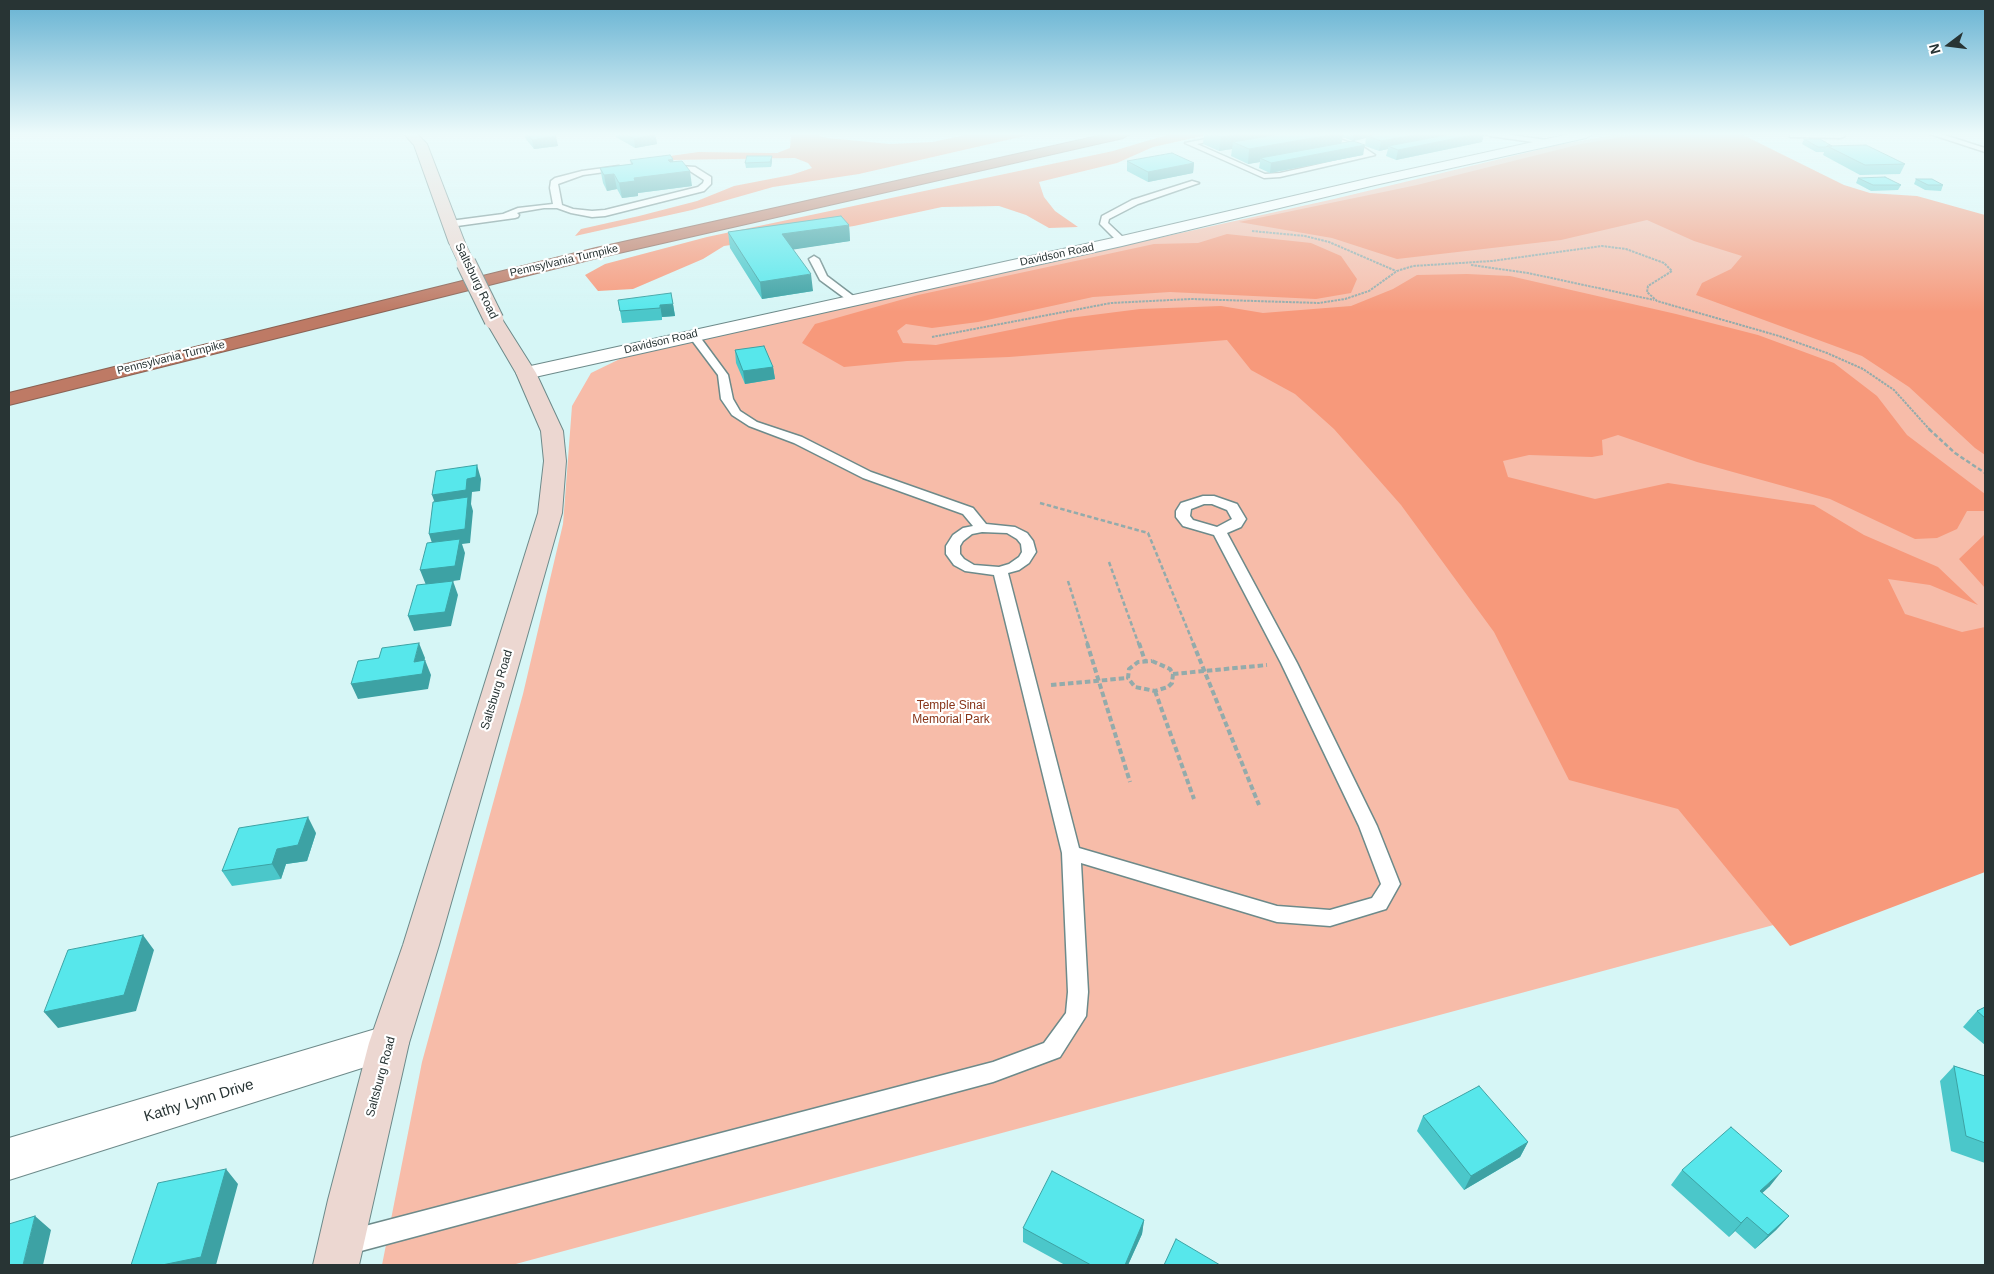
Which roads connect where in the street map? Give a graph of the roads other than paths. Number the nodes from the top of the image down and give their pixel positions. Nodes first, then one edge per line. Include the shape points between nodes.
1 (439, 193) edge
2 (555, 193) edge
3 (683, 193) edge
4 (816, 193) edge
5 (861, 193) edge
6 (1161, 193) edge
7 (1326, 193) edge
8 (558, 206) junction
9 (450, 224) junction
10 (1122, 241) junction
11 (814, 259) dead end
12 (853, 300) junction
13 (693, 335) junction
14 (526, 373) junction
15 (9, 385) edge
16 (9, 399) edge
17 (982, 528) junction
18 (1218, 531) dead end
19 (1000, 571) junction
20 (1071, 853) junction
21 (389, 1043) junction
22 (9, 1159) edge
23 (338, 1255) edge

1 - 9 main road, Saltsburg Road
2 - 8 lane
3 - 8 lane via 605,213 571,211
4 - 15 highway, Pennsylvania Turnpike via 569,248
5 - 16 highway, Pennsylvania Turnpike via 567,260
6 - 10 lane via 1135,202 1105,218 1104,224
7 - 10 street, Davidson Road
8 - 9 lane via 550,211 507,214
9 - 14 main road, Saltsburg Road, bridge via 494,320
10 - 12 street, Davidson Road
11 - 12 lane via 824,278
12 - 13 street, Davidson Road
13 - 14 street, Davidson Road
13 - 17 lane via 723,375 727,399 736,413 867,475 968,512
14 - 21 main road, Saltsburg Road via 552,431 555,461 550,513
17 - 19 lane via 1010,530 1022,536 1028,544 1029,552 1024,560
17 - 19 lane via 968,531 958,538 953,554 970,568
18 - 20 lane via 1289,663 1368,826 1392,884 1379,904 1330,918 1277,914
19 - 20 lane
20 - 23 lane via 1078,992 1076,1016 1052,1050 993,1072
21 - 22 street, Kathy Lynn Drive
21 - 23 main road, Saltsburg Road

